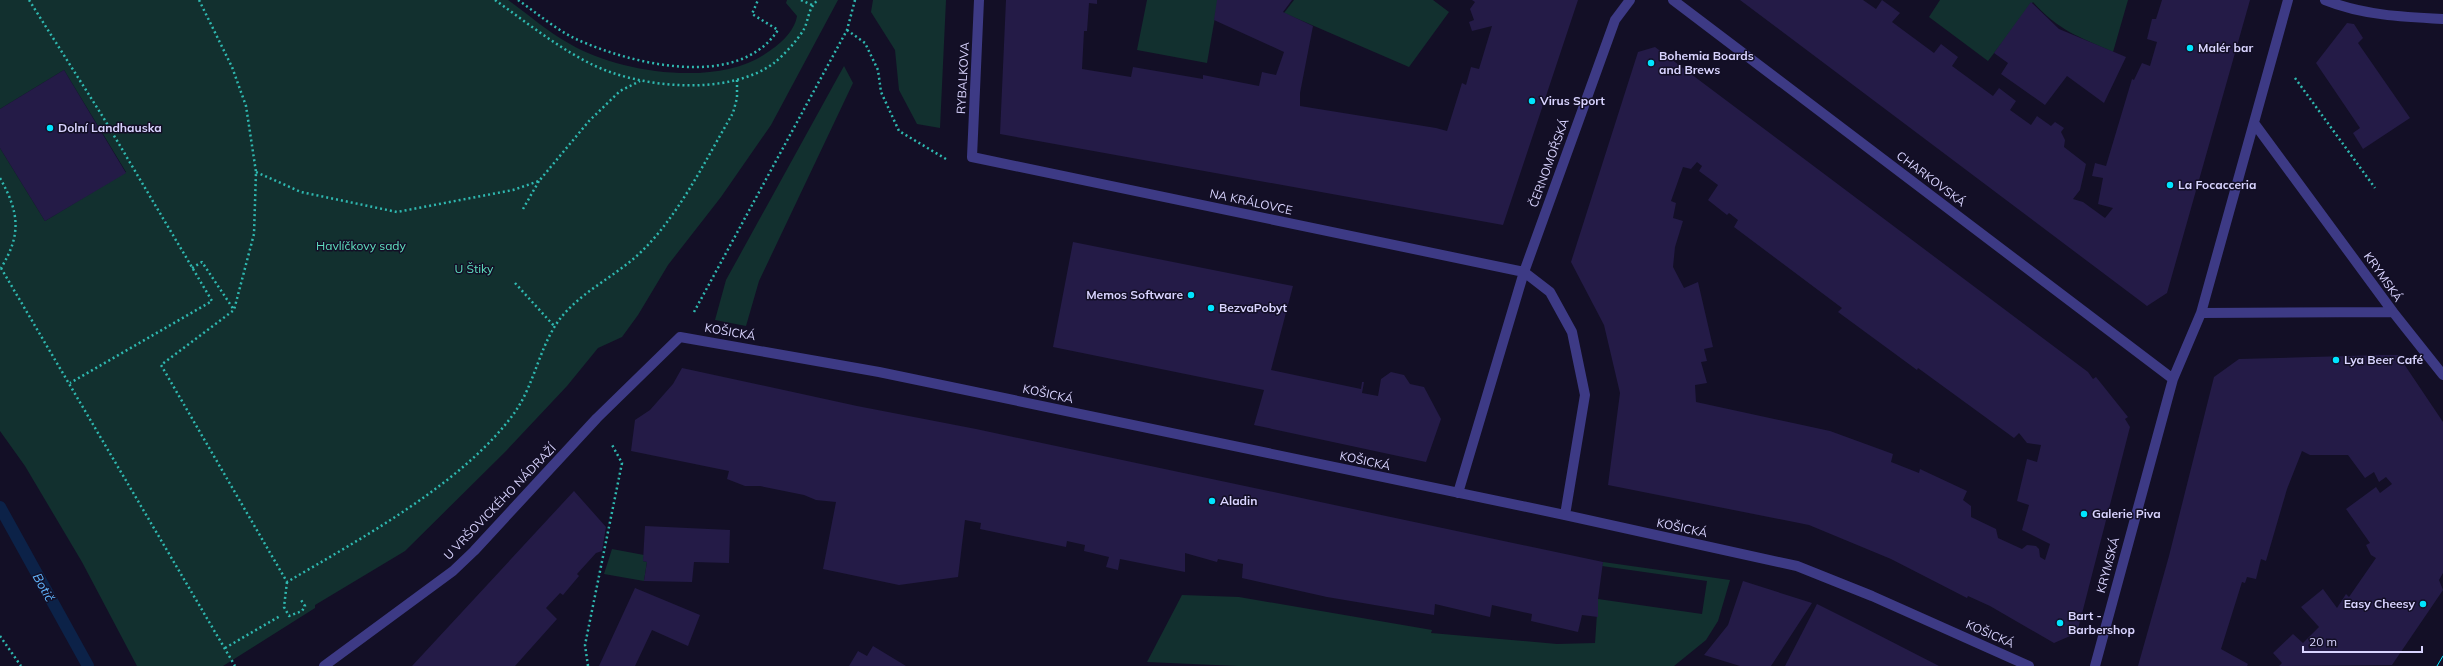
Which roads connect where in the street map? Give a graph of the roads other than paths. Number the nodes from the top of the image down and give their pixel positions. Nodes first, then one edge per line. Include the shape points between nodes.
1 (980, 0) edge
2 (1630, 0) edge
3 (1673, 0) edge
4 (2288, 0) edge
5 (2325, 0) edge
6 (2443, 19) edge
7 (2254, 123) junction
8 (972, 157) joint
9 (1524, 272) junction
10 (2393, 312) junction
11 (2202, 313) junction
12 (680, 337) joint
13 (2443, 375) edge
14 (2173, 379) junction
15 (1458, 493) junction
16 (1565, 515) junction
17 (324, 666) edge
18 (2029, 666) edge
19 (2095, 666) edge

1 - 8 street, RYBALKOVA
2 - 9 street, ČERNOMOŘSKÁ via 1615,20
3 - 14 street, CHARKOVSKÁ
4 - 7 street, KRYMSKÁ
5 - 6 street via 2343,7 2392,16
7 - 10 street, KRYMSKÁ
7 - 11 street, KRYMSKÁ
8 - 9 street, NA KRÁLOVCE
9 - 15 street, ČERNOMOŘSKÁ
9 - 16 street via 1550,292 1572,332 1585,396
10 - 11 street, KRYMSKÁ
10 - 13 street
11 - 14 street, KRYMSKÁ
12 - 15 street, KOŠICKÁ via 879,372
12 - 17 street, U VRŠOVICKÉHO NÁDRAŽÍ via 597,418 453,571
14 - 19 street, KRYMSKÁ
15 - 16 street, KOŠICKÁ
16 - 18 street, KOŠICKÁ via 1797,566 1872,596

